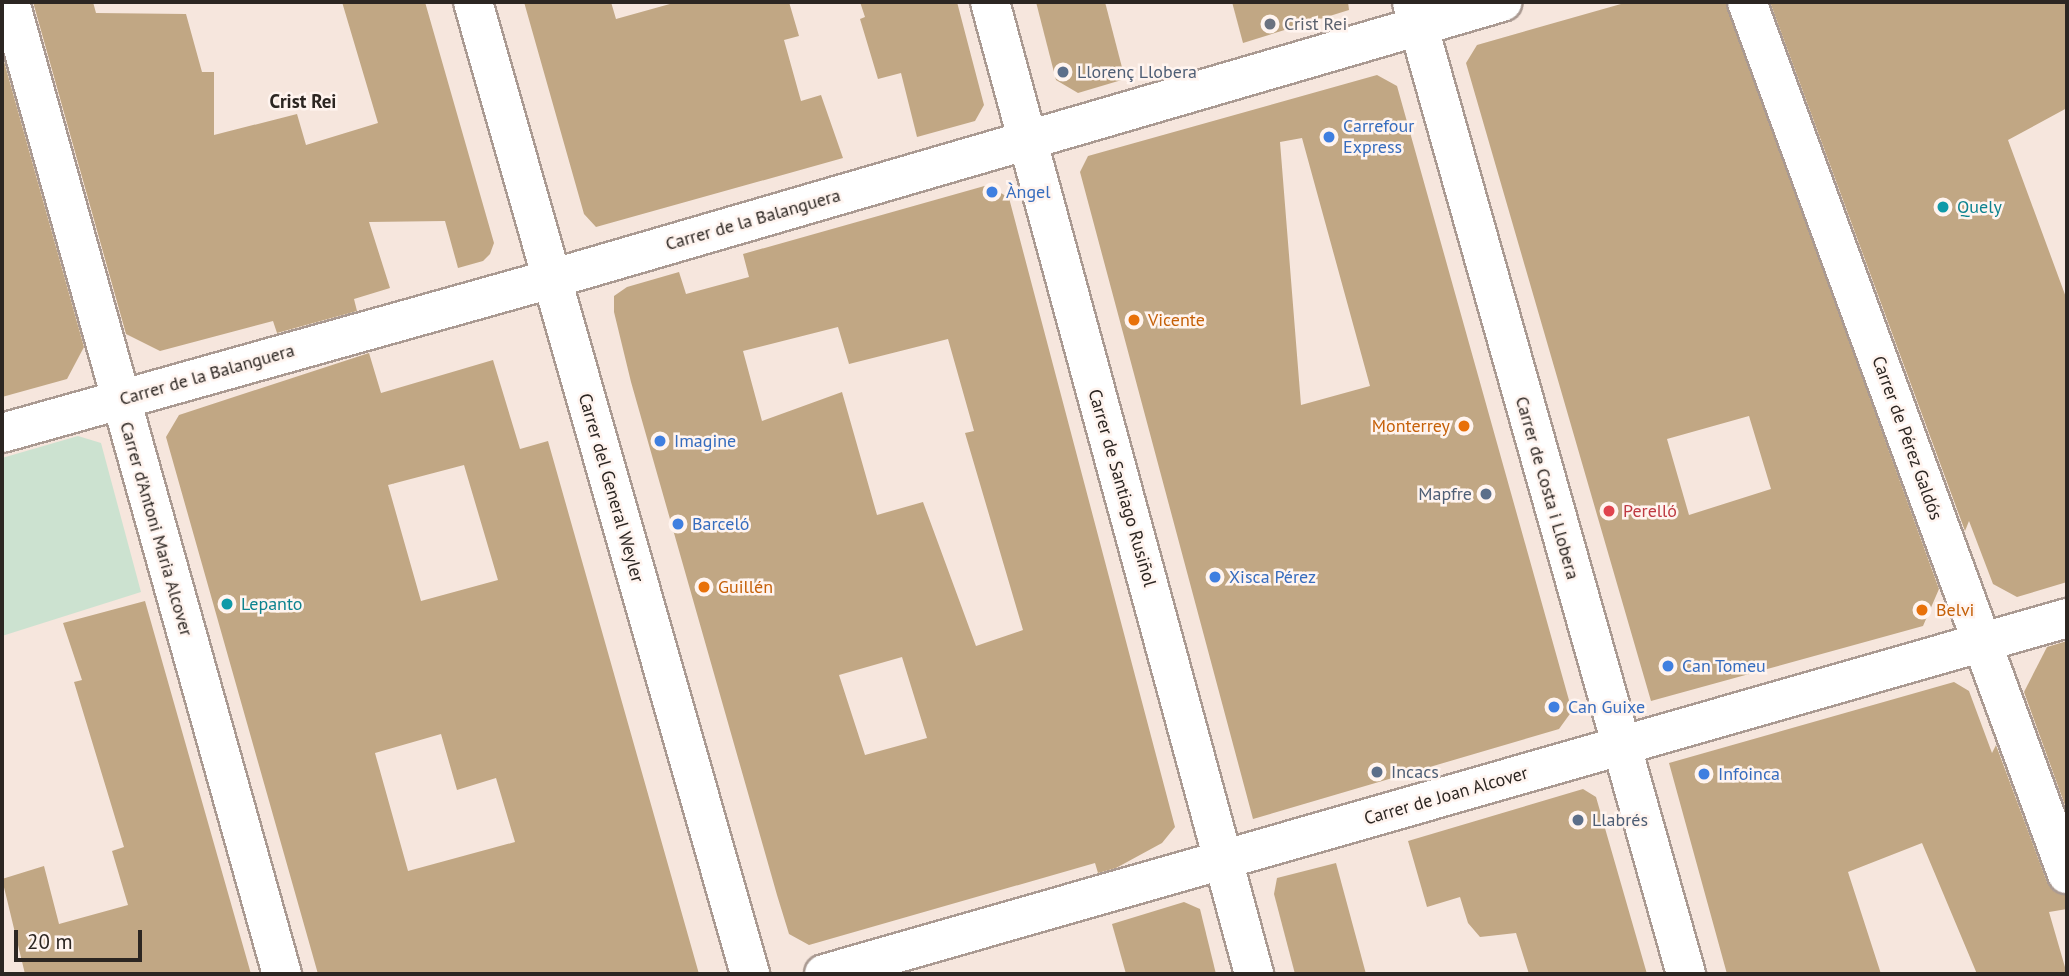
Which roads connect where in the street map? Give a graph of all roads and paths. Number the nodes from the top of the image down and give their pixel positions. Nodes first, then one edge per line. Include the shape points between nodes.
1 (10, 2) edge
2 (473, 2) edge
3 (989, 2) edge
4 (1502, 2) edge
5 (1747, 2) edge
6 (1415, 14) edge
7 (1025, 141) junction
8 (551, 279) junction
9 (119, 400) junction
10 (2, 433) edge
11 (2067, 618) edge
12 (1983, 642) junction
13 (1619, 747) junction
14 (1225, 859) junction
15 (2067, 874) edge
16 (282, 974) edge
17 (750, 974) edge
18 (824, 974) edge
19 (1254, 974) edge
20 (1685, 974) edge

1 - 9 street, Carrer d'Antoni Maria Alcover
2 - 8 street, Carrer del General Weyler
3 - 7 street, Carrer de Santiago Rusiñol
4 - 6 street, Carrer de la Balanguera
5 - 12 street, Carrer de Pérez Galdós
6 - 7 street, Carrer de la Balanguera
6 - 13 street, Carrer de Costa i Llobera
7 - 8 street, Carrer de la Balanguera
7 - 14 street, Carrer de Santiago Rusiñol
8 - 9 street, Carrer de la Balanguera
8 - 17 street, Carrer del General Weyler
9 - 10 street, Carrer de la Balanguera
9 - 16 street, Carrer d'Antoni Maria Alcover
11 - 12 street, Carrer de Joan Alcover
12 - 13 street, Carrer de Joan Alcover
12 - 15 street, Carrer de Pérez Galdós
13 - 14 street, Carrer de Joan Alcover
13 - 20 street, Carrer de Costa i Llobera
14 - 18 street, Carrer de Joan Alcover
14 - 19 street, Carrer de Santiago Rusiñol

